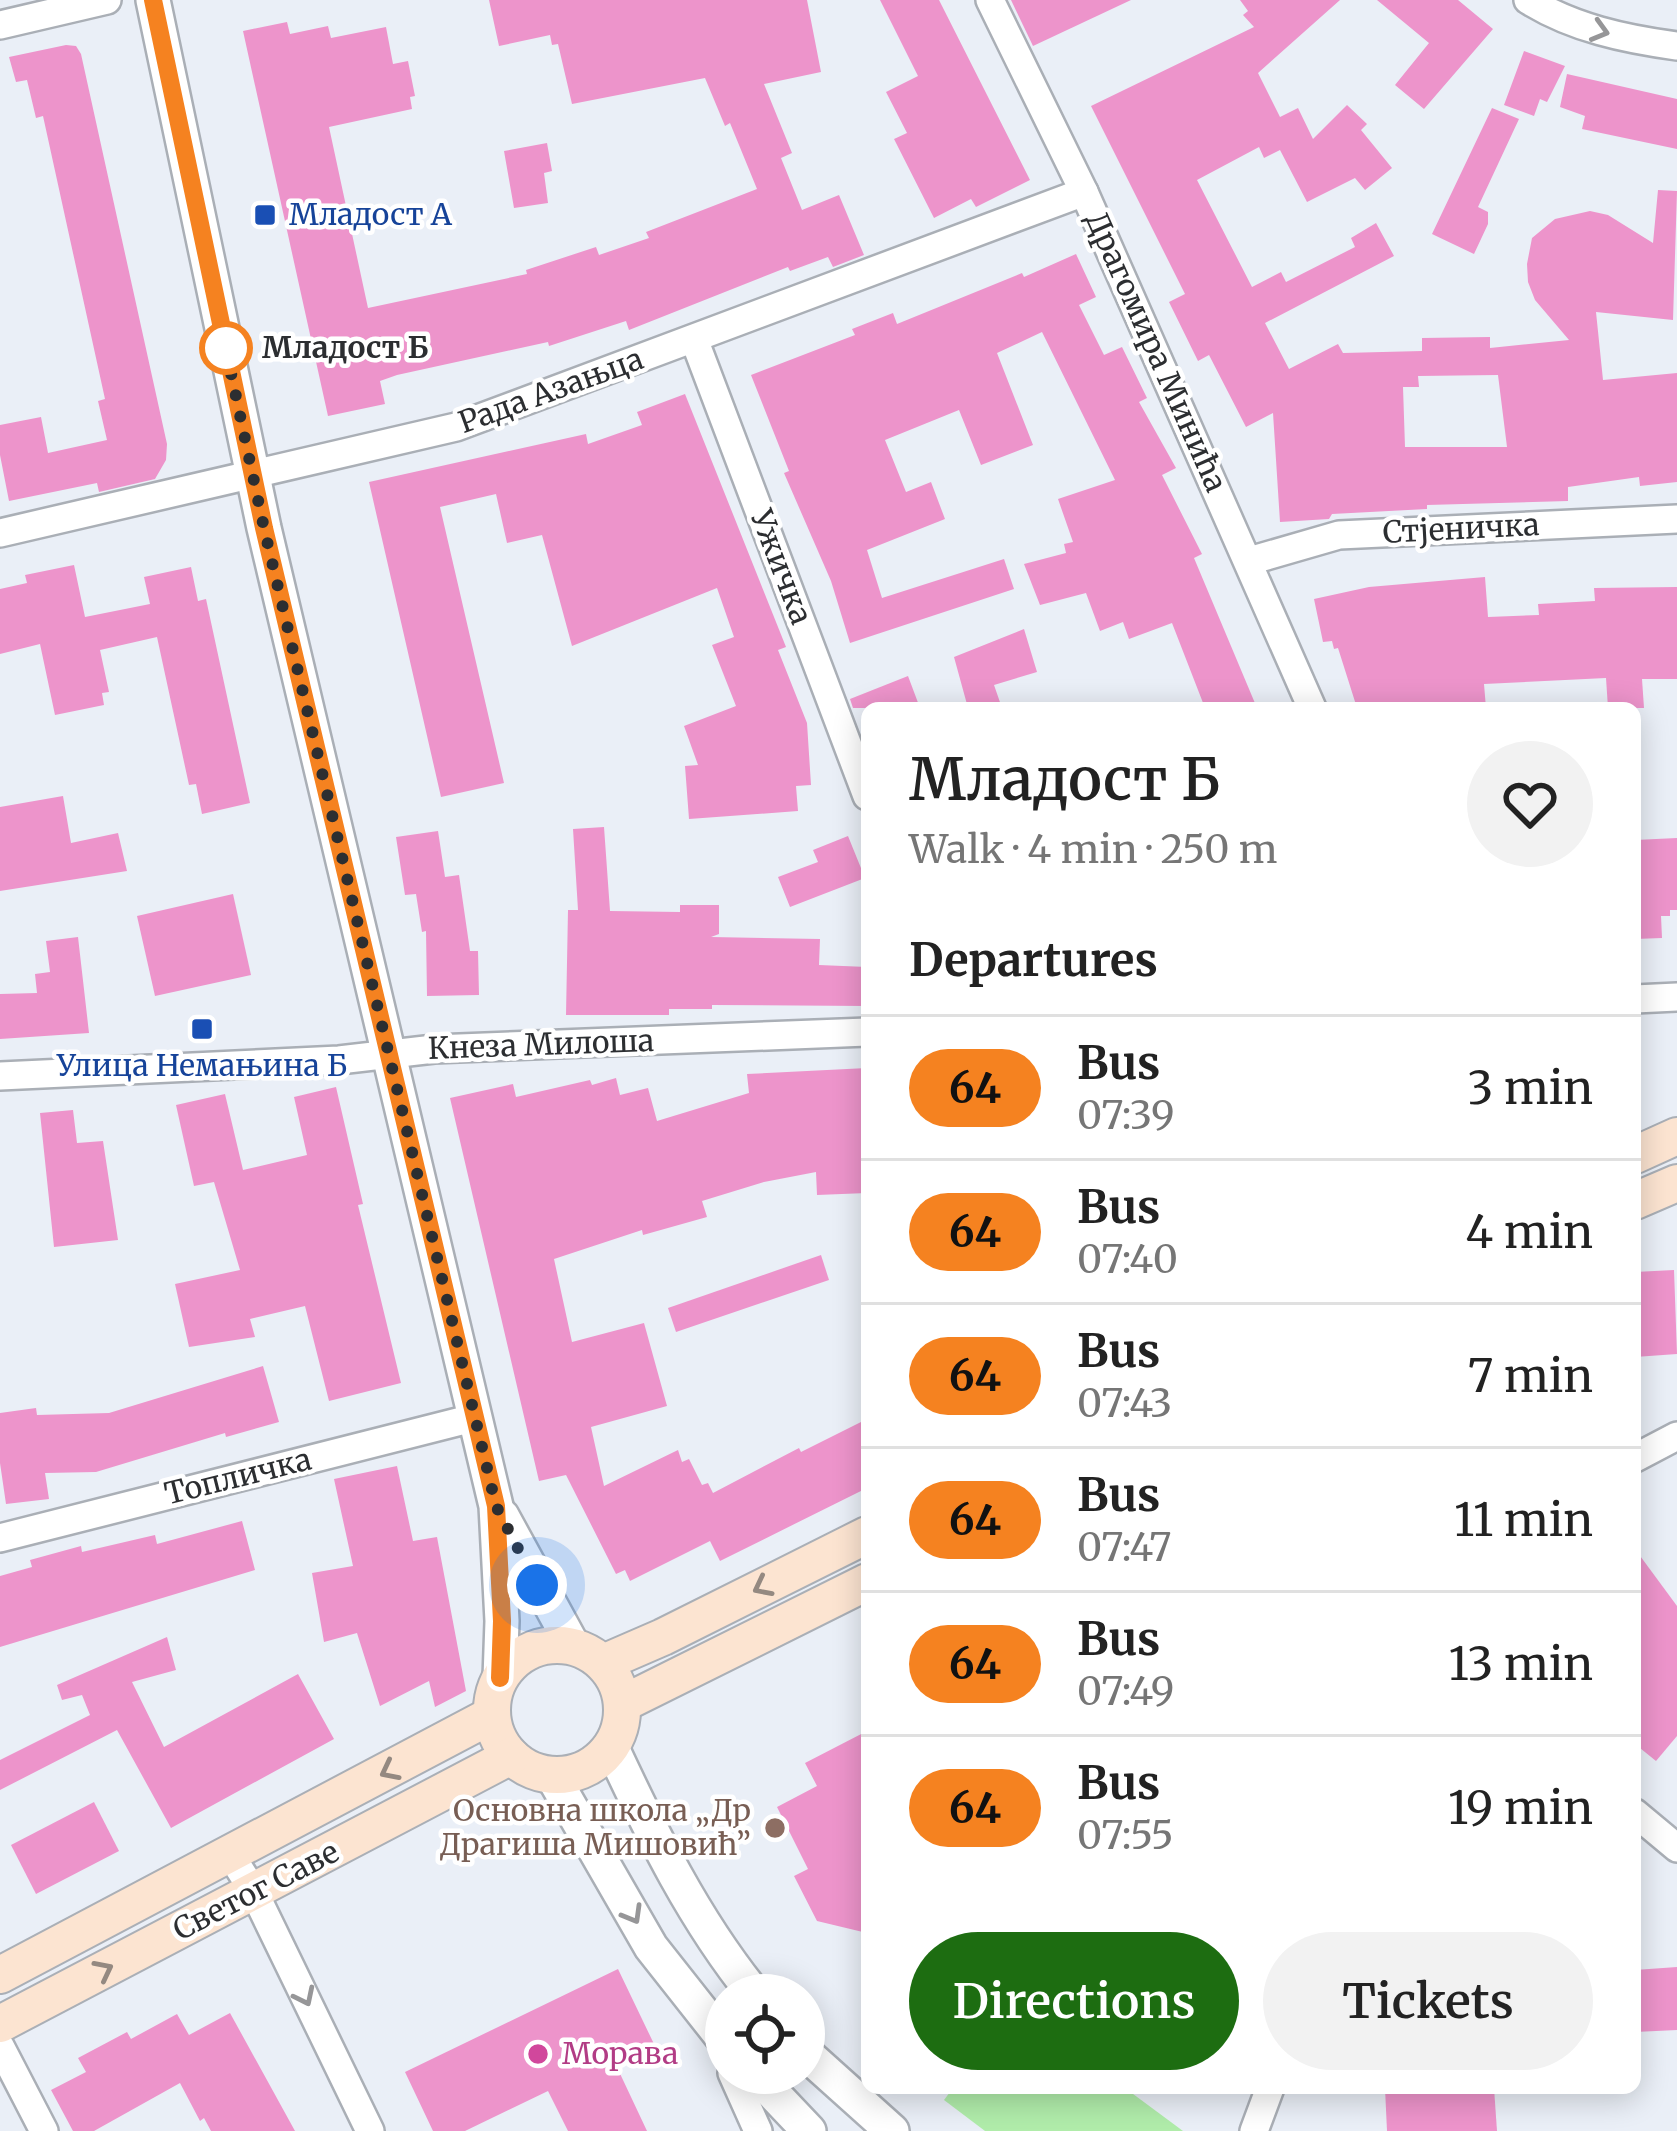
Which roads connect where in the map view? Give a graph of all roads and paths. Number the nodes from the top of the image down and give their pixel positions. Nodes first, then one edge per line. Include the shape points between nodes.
1 (107, 0) edge
2 (153, 0) edge
3 (990, 0) edge
4 (1528, 0) edge
5 (0, 25) edge
6 (1677, 46) edge
7 (1084, 191) junction
8 (694, 339) junction
9 (254, 476) junction
10 (1677, 519) edge
11 (0, 533) edge
12 (1249, 561) junction
13 (1309, 702) edge
14 (861, 780) edge
15 (1677, 997) edge
16 (1641, 999) edge
17 (861, 1032) edge
18 (390, 1053) junction
19 (0, 1076) edge
20 (1677, 1136) edge
21 (1641, 1152) edge
22 (1677, 1184) edge
23 (1641, 1199) edge
24 (477, 1417) junction
25 (1677, 1436) edge
26 (1641, 1455) edge
27 (496, 1506) junction
28 (0, 1538) edge
29 (861, 1538) edge
30 (861, 1585) edge
31 (588, 1654) junction
32 (500, 1678) junction
33 (623, 1703) junction
34 (492, 1715) junction
35 (611, 1747) junction
36 (511, 1756) junction
37 (553, 1778) junction
38 (1641, 1818) edge
39 (1677, 1848) edge
40 (230, 1854) junction
41 (254, 1892) junction
42 (738, 1974) edge
43 (0, 1975) edge
44 (705, 2016) edge
45 (0, 2024) edge
46 (0, 2046) edge
47 (825, 2071) edge
48 (741, 2094) edge
49 (774, 2094) edge
50 (1268, 2094) edge
51 (44, 2131) edge
52 (370, 2131) edge
53 (758, 2131) edge
54 (809, 2131) edge
55 (892, 2131) edge
56 (1254, 2131) edge

1 - 5 street
2 - 9 street
3 - 7 street, Драгомира Минића
4 -> 6 street via 1578,25
7 - 8 street, Рада Азањца
7 - 12 street, Драгомира Минића
8 - 9 street, Рада Азањца via 456,427
8 - 14 street, Ужичка
9 - 11 street, Рада Азањца
9 - 18 street
10 - 12 street, Стјеничка via 1340,535
12 - 13 street, Драгомира Минића
15 - 16 street
17 - 18 street, Кнеза Милоша
18 - 19 street, Кнеза Милоша
18 - 24 street
20 - 21 main road
22 - 23 main road
24 - 27 street
24 - 28 street, Топличка
25 - 26 street
27 - 31 street
27 - 32 street
29 -> 31 main road via 663,1637
30 - 33 main road
31 - 32 main road via 552,1645 531,1650
31 - 33 main road via 616,1680
32 - 34 main road
33 - 35 main road
34 - 36 main road
34 -> 40 main road, Светог Саве
35 - 37 main road via 584,1770
35 - 42 street via 673,1874
36 - 37 main road
36 - 41 main road, Светог Саве
37 -> 44 street via 651,1947
38 - 39 street
40 - 41 street
40 - 43 main road, Светог Саве
45 -> 41 main road, Светог Саве
41 -> 52 street
46 - 51 street
47 - 55 street
48 - 53 street
49 - 54 street
50 - 56 street

